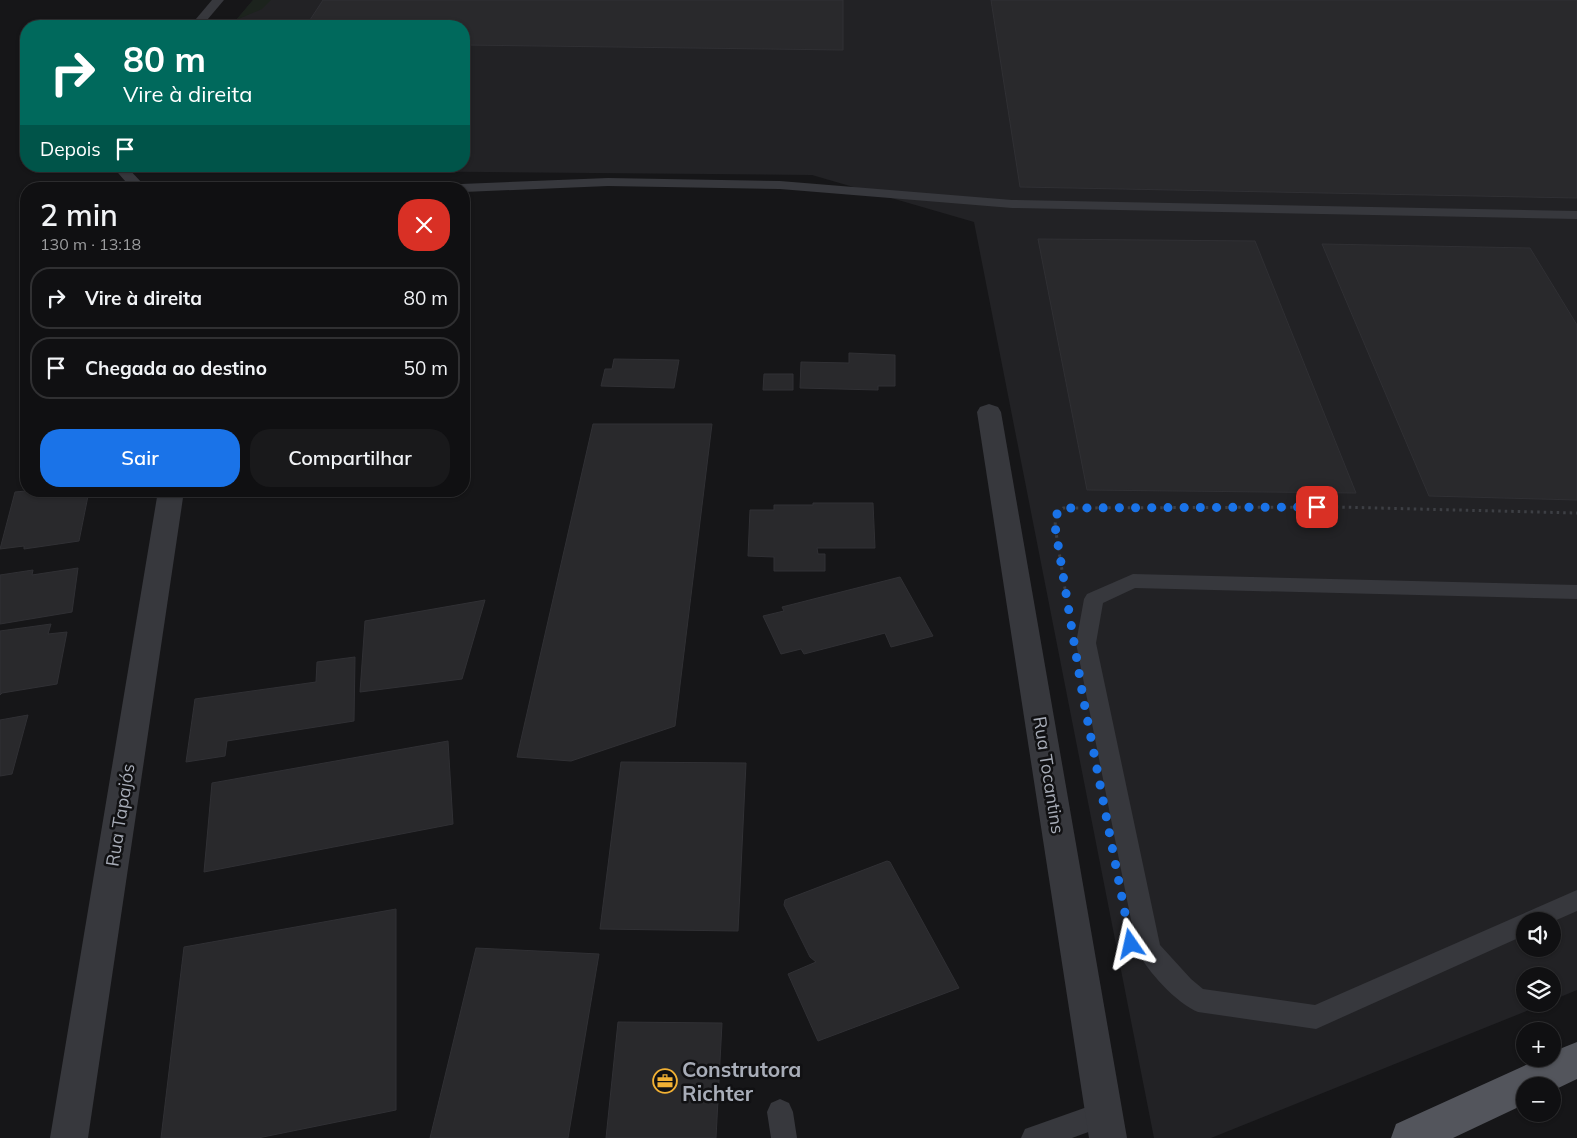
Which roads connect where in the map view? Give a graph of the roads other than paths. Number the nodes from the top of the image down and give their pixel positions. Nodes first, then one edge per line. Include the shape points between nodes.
1 (218, 0) edge
2 (201, 20) edge
3 (124, 172) edge
4 (133, 182) edge
5 (470, 188) edge
6 (1577, 215) edge
7 (989, 412) dead end
8 (170, 497) edge
9 (1577, 592) edge
10 (1577, 900) edge
11 (1550, 912) edge
12 (1516, 928) edge
13 (1577, 1060) edge
14 (780, 1112) dead end
15 (1106, 1126) edge
16 (69, 1138) edge
17 (784, 1138) edge
18 (1034, 1138) edge
19 (1410, 1138) edge

1 - 2 lane
3 - 4 lane
5 - 6 lane via 608,182 780,185 1012,204
7 - 15 street, Rua Tocantins
8 - 16 street, Rua Tapajós
9 - 12 lane via 1133,581 1094,599 1086,643 1150,950 1182,987 1198,1000 1316,1017
10 - 11 lane
13 - 19 main road
14 - 17 lane
15 - 18 lane

